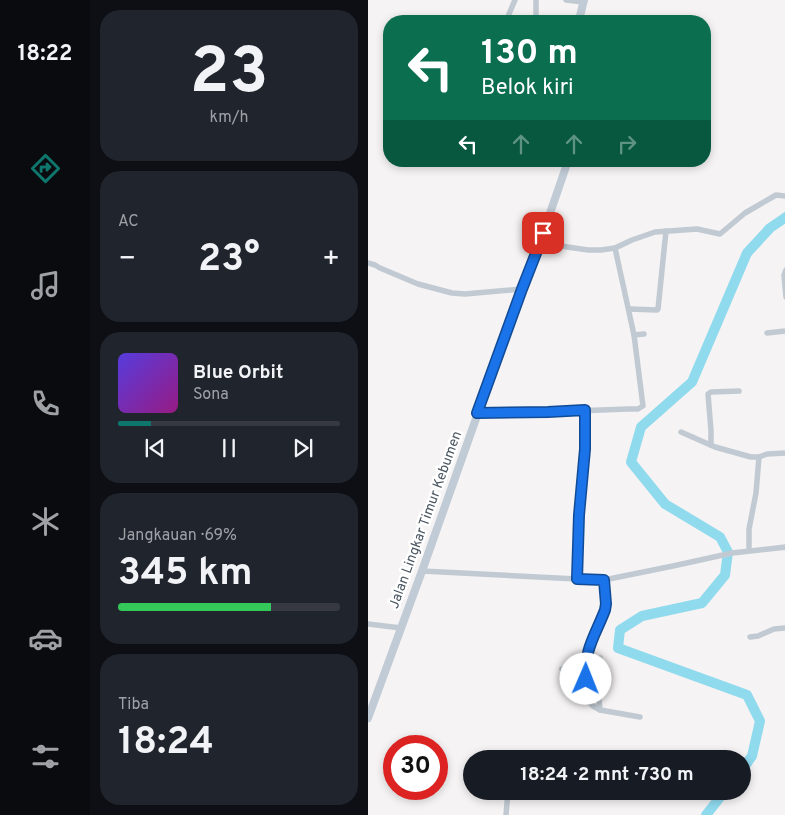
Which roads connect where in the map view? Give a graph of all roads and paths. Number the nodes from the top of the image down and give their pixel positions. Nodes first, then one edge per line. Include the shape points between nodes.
1 (515, 0) edge
2 (536, 0) edge
3 (566, 0) edge
4 (583, 1) edge
5 (509, 15) edge
6 (536, 15) edge
7 (580, 15) edge
8 (566, 167) edge
9 (786, 196) edge
10 (666, 231) junction
11 (540, 243) junction
12 (615, 248) junction
13 (368, 263) edge
14 (786, 270) edge
15 (522, 289) junction
16 (786, 298) edge
17 (628, 309) junction
18 (786, 331) edge
19 (766, 333) dead end
20 (644, 334) dead end
21 (634, 335) junction
22 (739, 391) dead end
23 (585, 410) junction
24 (477, 413) junction
25 (681, 432) dead end
26 (711, 445) junction
27 (786, 453) edge
28 (758, 457) junction
29 (786, 547) edge
30 (749, 550) junction
31 (422, 571) junction
32 (577, 579) junction
33 (604, 580) junction
34 (368, 624) edge
35 (401, 628) junction
36 (786, 628) edge
37 (750, 637) dead end
38 (600, 658) dead end
39 (585, 665) junction
40 (562, 669) dead end
41 (600, 710) junction
42 (640, 717) dead end
43 (368, 718) edge
44 (507, 800) edge
45 (506, 815) edge

1 - 5 street
2 - 6 street
3 - 4 street
4 - 7 main road
8 - 11 main road, Jalan Lingkar Timur Kebumen
9 - 10 street via 776,195 745,213 720,234 697,229
10 - 12 street via 642,235
10 - 17 street via 658,309
11 - 12 street via 588,250
11 - 15 main road, Jalan Lingkar Timur Kebumen
12 - 17 street
13 - 15 street via 418,284 452,293
14 - 16 street
15 - 24 main road, Jalan Lingkar Timur Kebumen
17 - 21 street
18 - 19 street
20 - 21 street
21 - 23 street via 642,406 638,409
22 - 26 street via 708,394
23 - 24 street
23 - 32 street
24 - 31 main road, Jalan Lingkar Timur Kebumen
25 - 26 street
26 - 28 street
27 - 28 street
28 - 30 street
29 - 30 street
30 - 33 street
31 - 32 street
31 - 35 main road, Jalan Lingkar Timur Kebumen
32 - 33 street
33 - 39 street via 605,610 588,648
34 - 35 street
35 - 43 main road, Jalan Lingkar Timur Kebumen
36 - 37 street
38 - 41 street
39 - 40 street
39 - 41 street via 589,702
41 - 42 street
44 - 45 street

